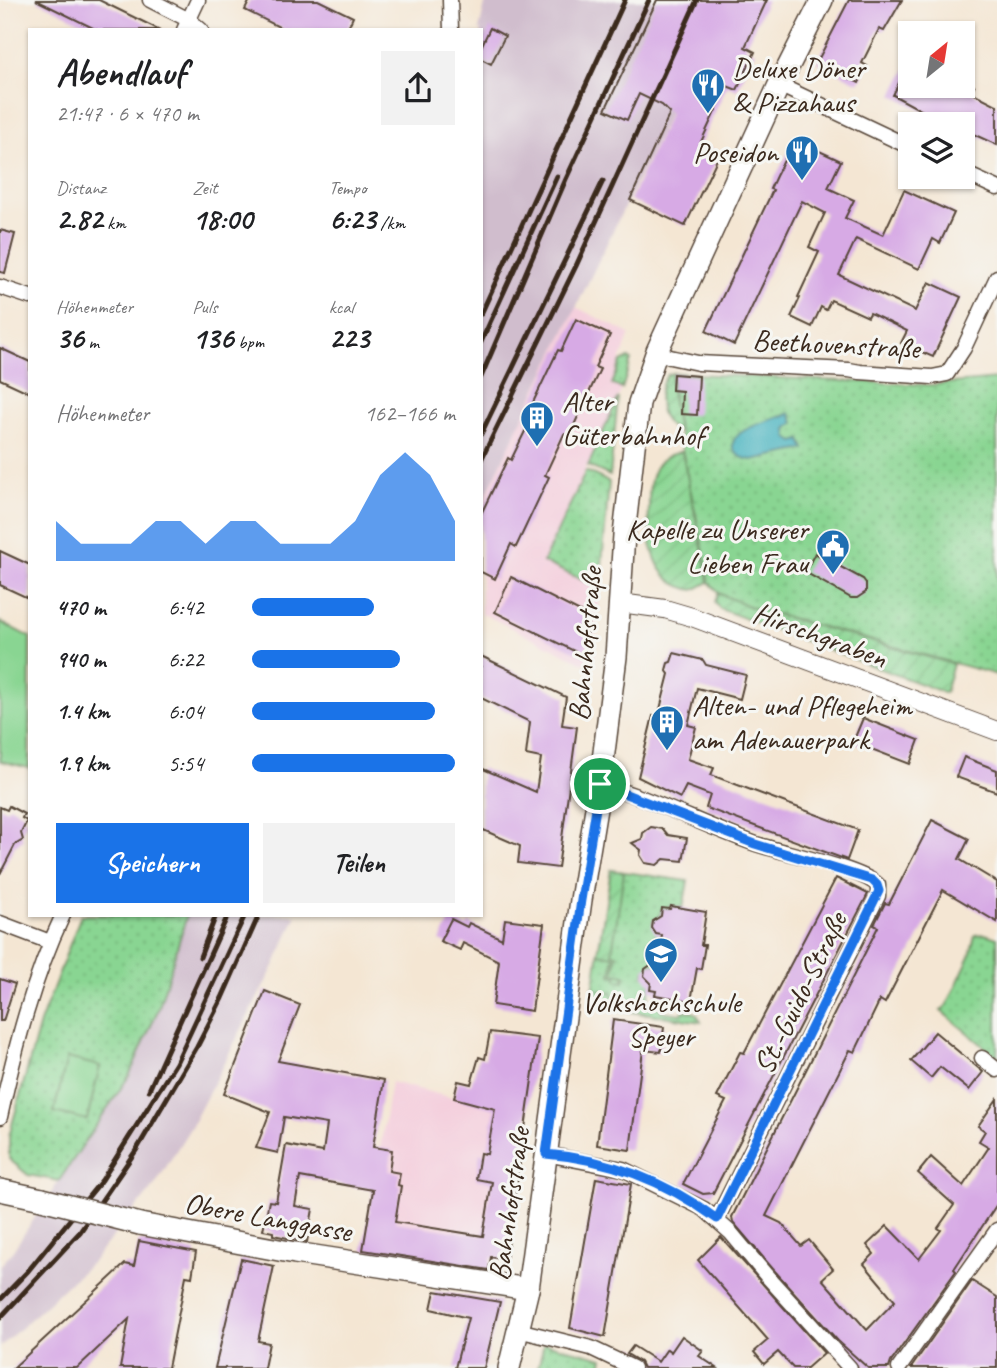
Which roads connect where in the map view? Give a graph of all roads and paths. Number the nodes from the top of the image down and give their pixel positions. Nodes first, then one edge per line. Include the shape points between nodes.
1 (150, 0) edge
2 (198, 0) edge
3 (450, 0) edge
4 (822, 0) edge
5 (186, 25) edge
6 (452, 28) edge
7 (779, 85) junction
8 (898, 141) edge
9 (975, 178) edge
10 (997, 188) edge
11 (997, 276) edge
12 (0, 287) edge
13 (28, 297) edge
14 (657, 351) junction
15 (620, 603) junction
16 (997, 731) edge
17 (591, 782) junction
18 (62, 917) edge
19 (0, 923) edge
20 (50, 942) junction
21 (982, 1058) dead end
22 (997, 1070) edge
23 (0, 1117) edge
24 (546, 1154) junction
25 (0, 1190) edge
26 (717, 1219) junction
27 (997, 1230) edge
28 (528, 1289) junction
29 (518, 1330) junction
30 (509, 1368) edge
31 (633, 1368) edge
32 (850, 1368) edge
33 (899, 1368) edge

1 - 5 street
2 - 5 street
3 - 6 street
4 - 7 main road, Bahnhofstraße
7 - 8 street
7 - 14 main road, Bahnhofstraße
9 - 10 street
11 - 14 street, Beethovenstraße via 964,348 947,373 932,377 698,363
12 - 13 street
14 - 15 main road, Bahnhofstraße via 639,403
15 - 16 street, Hirschgraben via 692,617
15 - 17 main road, Bahnhofstraße
17 - 24 main road, Bahnhofstraße via 581,900
17 - 26 street, St.-Guido-Straße via 755,844 872,880 879,891
18 - 20 street
19 - 20 street
20 - 23 street
21 - 22 street
24 - 26 street via 623,1169
24 - 28 main road, Bahnhofstraße
25 - 28 main road, Obere Langgasse, bridge via 140,1224
26 - 32 street
27 - 33 street
28 - 29 main road, Bahnhofstraße
29 - 30 main road, Bahnhofstraße
29 - 31 street via 591,1348

